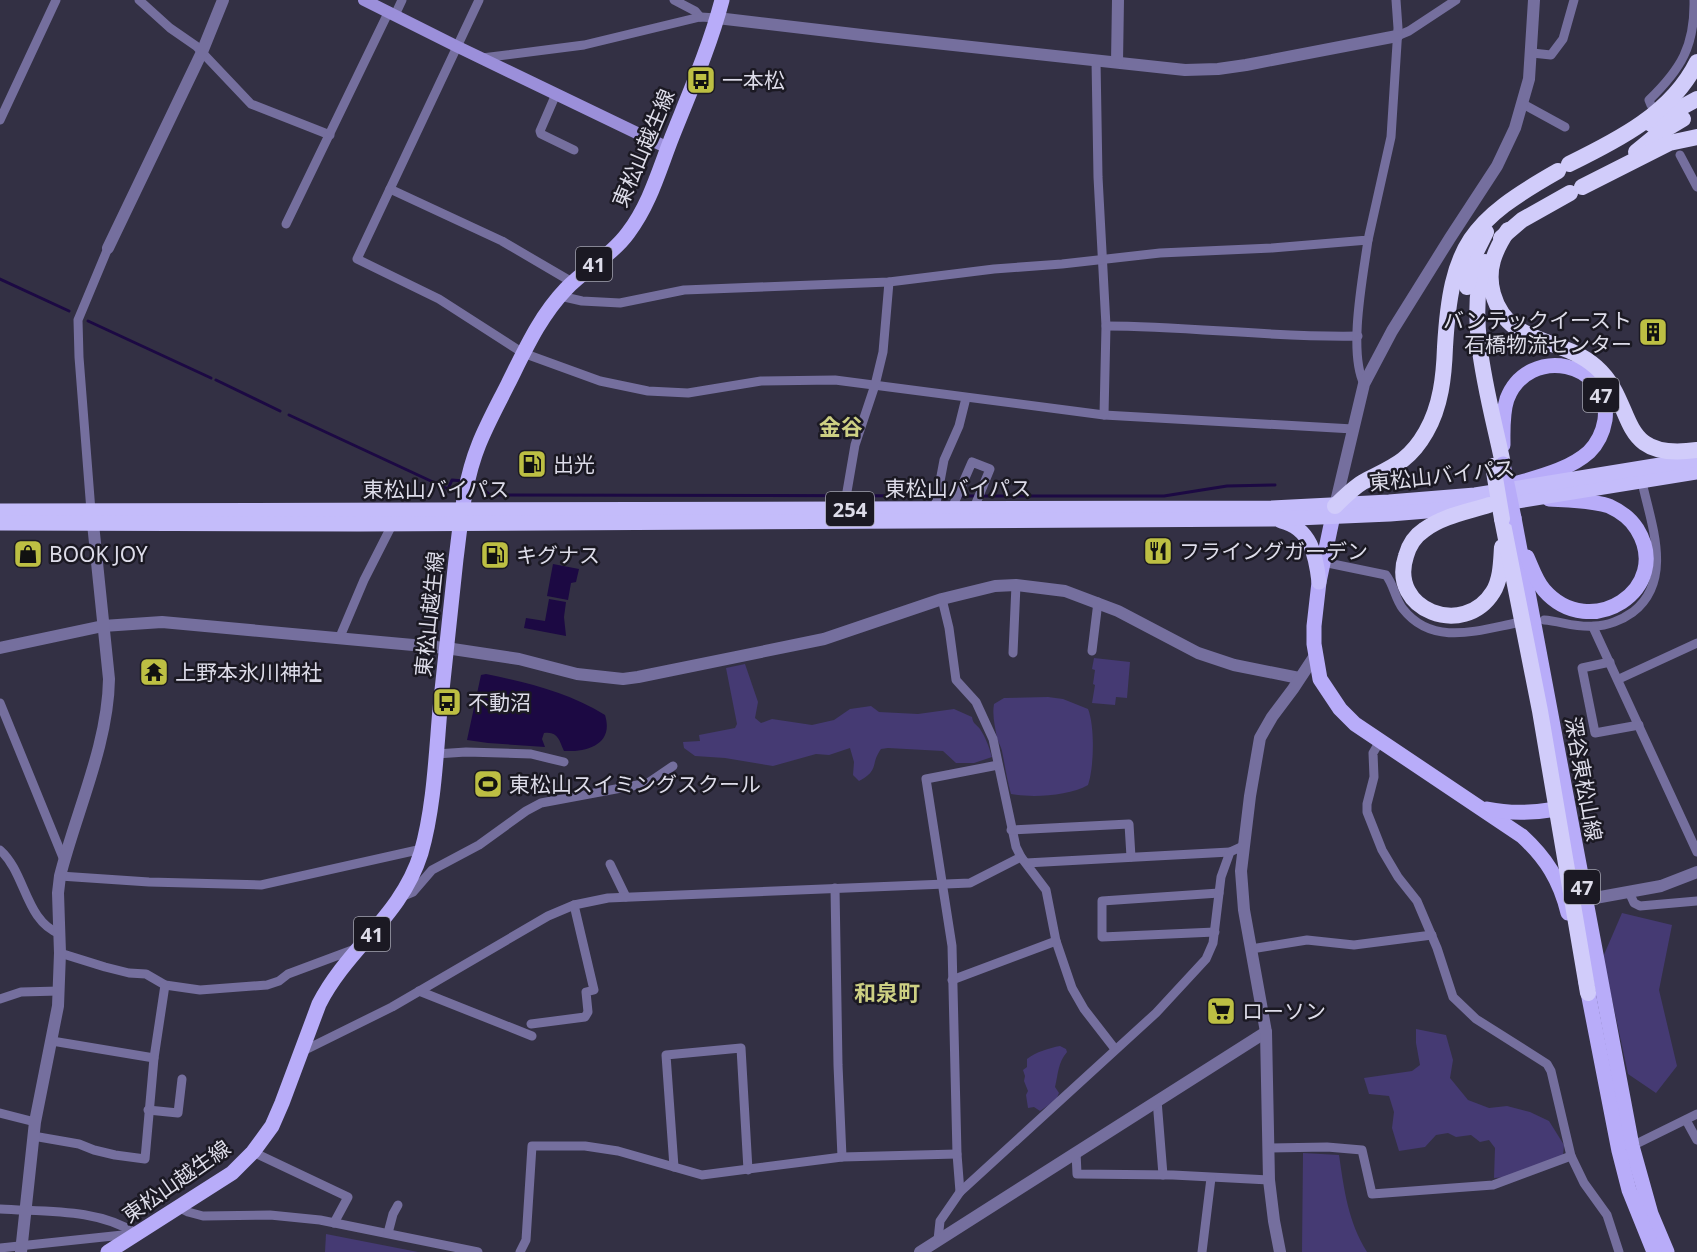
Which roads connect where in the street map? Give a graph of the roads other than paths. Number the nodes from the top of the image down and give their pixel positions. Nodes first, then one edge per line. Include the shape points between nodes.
1 (56, 0) edge
2 (140, 0) edge
3 (223, 0) edge
4 (364, 0) edge
5 (402, 0) edge
6 (479, 0) edge
7 (674, 0) edge
8 (722, 0) edge
9 (1118, 0) edge
10 (1396, 0) edge
11 (1456, 0) edge
12 (1534, 0) edge
13 (1574, 0) edge
14 (1694, 0) edge
15 (392, 13) junction
16 (700, 17) junction
17 (717, 18) junction
18 (1397, 36) junction
19 (456, 46) junction
20 (202, 52) junction
21 (1532, 53) junction
22 (482, 58) junction
23 (1096, 60) junction
24 (1117, 62) junction
25 (1697, 62) edge
26 (556, 94) junction
27 (1697, 99) edge
28 (1523, 104) junction
29 (1651, 105) dead end
30 (1697, 111) edge
31 (0, 120) edge
32 (1565, 127) dead end
33 (330, 135) junction
34 (1697, 137) edge
35 (1608, 146) junction
36 (668, 148) junction
37 (574, 150) dead end
38 (1680, 155) dead end
39 (1617, 169) junction
40 (1697, 187) edge
41 (390, 189) junction
42 (1512, 199) junction
43 (286, 224) dead end
44 (1508, 230) junction
45 (1368, 240) junction
46 (108, 248) joint
47 (1104, 260) junction
48 (572, 282) junction
49 (889, 282) junction
50 (560, 296) junction
51 (1106, 326) junction
52 (1358, 336) junction
53 (523, 353) junction
54 (1364, 384) junction
55 (875, 385) junction
56 (966, 398) junction
57 (1104, 415) junction
58 (1353, 429) junction
59 (1697, 450) edge
60 (1697, 459) edge
61 (1498, 465) junction
62 (1697, 472) edge
63 (1642, 482) junction
64 (1536, 499) junction
65 (1482, 500) junction
66 (935, 508) junction
67 (952, 508) junction
68 (974, 508) junction
69 (844, 509) junction
70 (0, 511) edge
71 (1334, 512) junction
72 (462, 516) junction
73 (92, 517) junction
74 (1508, 518) junction
75 (1274, 519) junction
76 (0, 523) edge
77 (393, 523) junction
78 (1323, 562) junction
79 (1319, 582) junction
80 (1016, 585) junction
81 (942, 599) junction
82 (1098, 602) junction
83 (1544, 620) dead end
84 (1516, 623) dead end
85 (103, 626) junction
86 (1593, 627) junction
87 (339, 639) junction
88 (1697, 643) edge
89 (0, 648) edge
90 (446, 648) junction
91 (1092, 651) dead end
92 (1013, 653) dead end
93 (1316, 654) junction
94 (1610, 662) junction
95 (1299, 678) junction
96 (1618, 679) junction
97 (0, 704) edge
98 (1640, 725) junction
99 (1380, 741) junction
100 (436, 754) junction
101 (564, 762) dead end
102 (998, 765) junction
103 (673, 766) dead end
104 (1478, 807) junction
105 (1557, 809) junction
106 (1011, 830) junction
107 (1243, 846) junction
108 (422, 849) junction
109 (0, 850) edge
110 (1230, 852) junction
111 (1697, 852) edge
112 (1131, 857) junction
113 (64, 860) junction
114 (1023, 860) junction
115 (610, 864) dead end
116 (1697, 872) edge
117 (60, 876) junction
118 (942, 883) junction
119 (835, 888) junction
120 (1629, 892) junction
121 (1219, 893) junction
122 (626, 897) junction
123 (400, 898) junction
124 (1584, 900) junction
125 (1697, 901) edge
126 (573, 905) junction
127 (1215, 932) junction
128 (60, 934) junction
129 (1432, 935) junction
130 (1056, 941) junction
131 (358, 949) junction
132 (1251, 949) junction
133 (60, 953) junction
134 (952, 980) junction
135 (165, 985) junction
136 (59, 991) junction
137 (419, 991) junction
138 (1588, 993) junction
139 (0, 999) edge
140 (531, 1024) dead end
141 (1266, 1032) junction
142 (532, 1036) dead end
143 (52, 1041) junction
144 (1115, 1049) junction
145 (301, 1052) junction
146 (154, 1058) junction
147 (182, 1079) dead end
148 (1157, 1100) junction
149 (148, 1110) junction
150 (0, 1113) edge
151 (1697, 1114) edge
152 (1686, 1120) junction
153 (35, 1122) junction
154 (33, 1136) junction
155 (1697, 1140) edge
156 (1632, 1146) junction
157 (1269, 1148) junction
158 (253, 1152) junction
159 (1076, 1152) junction
160 (957, 1154) junction
161 (1571, 1156) junction
162 (842, 1157) junction
163 (674, 1167) junction
164 (748, 1170) junction
165 (1163, 1175) junction
166 (1211, 1178) junction
167 (1269, 1180) junction
168 (960, 1192) junction
169 (398, 1205) dead end
170 (178, 1207) junction
171 (0, 1209) edge
172 (24, 1210) junction
173 (334, 1223) junction
174 (388, 1233) junction
175 (137, 1234) junction
176 (938, 1240) junction
177 (0, 1248) edge
178 (21, 1248) edge
179 (108, 1252) edge
180 (478, 1252) edge
181 (520, 1252) edge
182 (920, 1252) edge
183 (1202, 1252) edge
184 (1280, 1252) edge
185 (1619, 1252) edge
186 (1654, 1252) edge
187 (1667, 1252) edge

1 - 31 street
2 - 20 street
3 - 20 street
4 - 15 main road
5 - 15 street
6 - 19 street
7 - 16 street
8 - 17 main road, 東松山越生線 / 41
9 - 24 street
10 - 18 street
11 - 18 street
12 - 21 street
13 - 21 street via 1563,39 1551,55
14 - 29 street via 1694,22 1684,56 1677,70 1649,100
15 - 19 main road
15 - 33 street
16 - 17 street
16 - 22 street via 584,45
17 - 23 street
17 - 36 main road, 東松山越生線 / 41
18 - 24 street via 1218,69 1185,70
18 - 45 street via 1391,137
19 - 22 main road
19 - 41 street
20 - 33 street via 251,104
20 - 46 street
21 - 28 street
22 - 26 main road
23 - 24 street
23 - 47 street
25 - 35 highway via 1650,117
26 - 36 main road
26 - 37 street via 540,131
27 - 35 highway
28 - 32 street
28 - 54 street via 1505,152 1410,302
30 - 39 highway via 1658,134
33 - 43 street
34 - 39 highway via 1669,143
35 - 42 highway
36 - 48 main road, 東松山越生線 / 41 via 654,188 627,234
38 - 40 street
39 - 44 highway
41 - 48 street via 502,241
41 - 53 street via 357,259 439,299
42 - 61 highway via 1482,238 1468,277 1466,298 1468,338
42 - 71 highway via 1479,226 1459,260 1449,300 1440,392 1427,430 1402,461 1362,483
44 - 59 highway via 1490,266 1492,291 1504,317 1528,335 1596,366 1612,388 1631,428 1650,446 1676,454
44 - 61 highway via 1485,260 1477,294 1478,334
45 - 47 street
45 - 52 street via 1359,297
46 - 73 street via 78,320
47 - 49 street
47 - 51 street
48 - 50 main road, 東松山越生線 / 41
49 - 50 street via 717,287 620,303
49 - 55 street via 883,352
50 - 53 main road, 東松山越生線 / 41
51 - 52 street
51 - 57 street
52 - 54 street via 1359,369
53 - 55 street via 600,381 656,392 688,393 791,380
53 - 72 main road, 東松山越生線 / 41 via 477,448
54 - 58 street
55 - 56 street
55 - 69 street via 855,445
56 - 57 street
56 - 66 street via 944,460
57 - 58 street
58 - 71 street
60 - 65 highway, 東松山バイパス / 254
61 - 65 main road, 47 via 1507,399 1523,376 1535,369 1565,366 1590,379 1604,402 1605,415 1599,440 1590,451 1546,475
61 - 74 highway, bridge
62 - 63 highway, 東松山バイパス / 254
63 - 64 highway, 東松山バイパス / 254
63 - 86 street via 1657,555 1654,582 1640,606 1630,614
64 - 65 highway, 東松山バイパス / 254
64 - 74 main road via 1608,506 1632,522 1645,551 1643,573 1633,593 1622,603 1594,613 1566,607 1544,589
65 - 71 highway, 東松山バイパス / 254
65 - 74 highway via 1434,524 1414,540 1403,563 1404,576 1408,590 1424,609 1448,616 1461,615 1485,602 1499,578
66 - 67 highway, 東松山バイパス / 254
66 - 69 highway, 東松山バイパス / 254
67 - 68 highway, 東松山バイパス / 254
67 - 68 street via 972,462 990,469
68 - 71 highway, 東松山バイパス / 254
69 - 72 highway, 東松山バイパス / 254
70 - 73 highway, 東松山バイパス / 254
71 - 75 highway, 東松山バイパス / 254
71 - 78 main road, 深谷東松山線 / 47
72 - 73 highway, 東松山バイパス / 254
72 - 75 highway, 東松山バイパス / 254
72 - 77 highway, 東松山バイパス / 254
72 - 90 main road, 東松山越生線 / 41
73 - 76 highway, 東松山バイパス / 254
73 - 77 highway, 東松山バイパス / 254
73 - 85 street
74 - 105 highway
74 - 124 main road, 深谷東松山線 / 47
75 - 79 highway via 1296,527 1307,539 1316,558
77 - 87 street
78 - 79 main road, 深谷東松山線 / 47
78 - 84 street via 1386,576 1404,610 1435,632 1452,634
79 - 93 main road, 深谷東松山線 / 47 via 1314,627
80 - 81 street
80 - 82 street via 1065,591
80 - 92 street
81 - 90 street via 824,639 623,679 577,674 519,659
81 - 102 street via 956,680 980,709 993,739
82 - 91 street
82 - 95 street via 1198,653
83 - 86 street
85 - 87 street via 171,622
85 - 89 street
85 - 113 street via 109,679 107,709
86 - 94 street
87 - 90 street
88 - 96 street
90 - 100 main road, 東松山越生線 / 41
93 - 95 street
93 - 99 main road, 深谷東松山線 / 47 via 1320,679 1340,710
94 - 96 street
94 - 98 street via 1582,668 1595,733
95 - 107 street via 1260,738
96 - 98 street
97 - 113 street
98 - 111 street
99 - 104 main road, 深谷東松山線 / 47
99 - 129 street via 1373,753 1374,777 1367,812 1382,850 1417,901
100 - 101 street via 531,754
100 - 108 main road, 東松山越生線 / 41
102 - 106 street
102 - 118 street via 926,779
103 - 123 street via 648,783 541,803 479,845 432,870 412,892
104 - 105 main road, 深谷東松山線 / 47 via 1505,813
104 - 138 main road, 深谷東松山線 / 47 via 1522,836 1550,866 1566,906
105 - 138 highway
106 - 112 street via 1129,824
106 - 114 street
107 - 110 street
107 - 132 street via 1243,900
108 - 117 street via 261,885
108 - 123 main road, 東松山越生線 / 41
109 - 128 street via 17,871 45,926
110 - 112 street
110 - 121 street
112 - 114 street
113 - 117 street
114 - 118 street via 974,881
114 - 130 street via 1049,896
115 - 122 street
116 - 120 street via 1661,886
117 - 128 street
118 - 119 street
118 - 134 street via 952,946
119 - 122 street
119 - 162 street
120 - 124 street
120 - 125 street via 1640,906
121 - 127 street
121 - 127 street via 1102,901 1102,937
122 - 126 street
123 - 131 main road, 東松山越生線 / 41
124 - 156 main road, 深谷東松山線 / 47
126 - 137 street
126 - 140 street via 594,990 586,992 588,1012 585,1017
127 - 144 street via 1206,959 1174,996
128 - 133 street
129 - 132 street via 1354,945 1307,940
129 - 161 street via 1448,984 1460,1006 1547,1064
130 - 134 street
130 - 144 street via 1077,998
131 - 135 street via 267,985 200,990
131 - 145 main road, 東松山越生線 / 41 via 328,986
132 - 141 street
133 - 135 street via 121,971 146,974
133 - 136 street
134 - 160 street
135 - 146 street
136 - 139 street via 21,992
136 - 143 street
137 - 142 street
137 - 145 street
138 - 186 main road, 深谷東松山線 / 47 via 1619,1151 1629,1190
141 - 148 street
141 - 157 street
143 - 146 street
143 - 153 street
144 - 168 street
145 - 158 main road, 東松山越生線 / 41 via 272,1126
146 - 149 street
147 - 149 street via 178,1113
148 - 159 street
148 - 165 street
149 - 154 street via 145,1159
150 - 153 street
151 - 152 street
152 - 155 street
152 - 156 street
153 - 154 street
154 - 172 street
156 - 187 main road, 深谷東松山線 / 47 via 1651,1214
157 - 161 street via 1362,1150 1372,1194 1493,1185
157 - 167 street
158 - 170 main road, 東松山越生線 / 41 via 232,1173
158 - 173 street via 348,1197
159 - 165 street via 1077,1174
159 - 176 street
160 - 162 street
160 - 168 street
161 - 185 street via 1584,1184 1607,1215
162 - 164 street
163 - 164 street via 702,1174
163 - 164 street via 666,1055 741,1048
163 - 181 street via 585,1146 532,1146 526,1240
165 - 166 street
166 - 167 street
166 - 183 street
167 - 184 street
168 - 176 street via 940,1221
169 - 174 street
170 - 173 street via 202,1216 270,1215
170 - 175 main road, 東松山越生線 / 41
171 - 172 street
172 - 175 street via 89,1215 126,1226
172 - 178 street
173 - 174 street
174 - 180 street
175 - 178 street
175 - 179 main road, 東松山越生線 / 41
176 - 182 street
177 - 178 street

